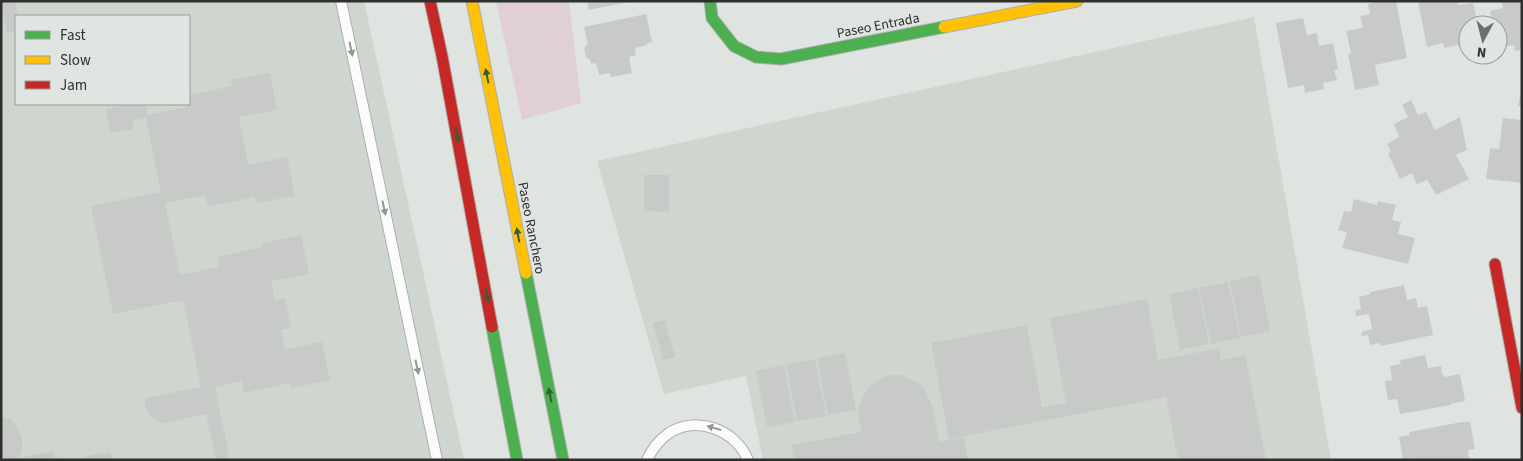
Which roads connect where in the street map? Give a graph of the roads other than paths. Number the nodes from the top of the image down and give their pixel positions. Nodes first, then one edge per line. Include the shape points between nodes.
1 (342, 1) edge
2 (430, 1) edge
3 (472, 1) edge
4 (1077, 1) edge
5 (710, 4) edge
6 (1495, 264) dead end
7 (1522, 408) edge
8 (556, 425) junction
9 (437, 460) edge
10 (517, 460) edge
11 (552, 460) edge
12 (563, 460) edge
13 (646, 460) edge
14 (748, 460) edge

1 -> 9 lane
2 -> 10 main road
8 -> 3 main road, Paseo Ranchero
4 - 5 main road, Paseo Entrada via 781,59 756,57 734,46 712,18
6 - 7 main road
8 - 11 main road
8 - 12 main road, Paseo Ranchero
14 -> 13 lane via 734,439 704,425 686,426 670,432 657,443

